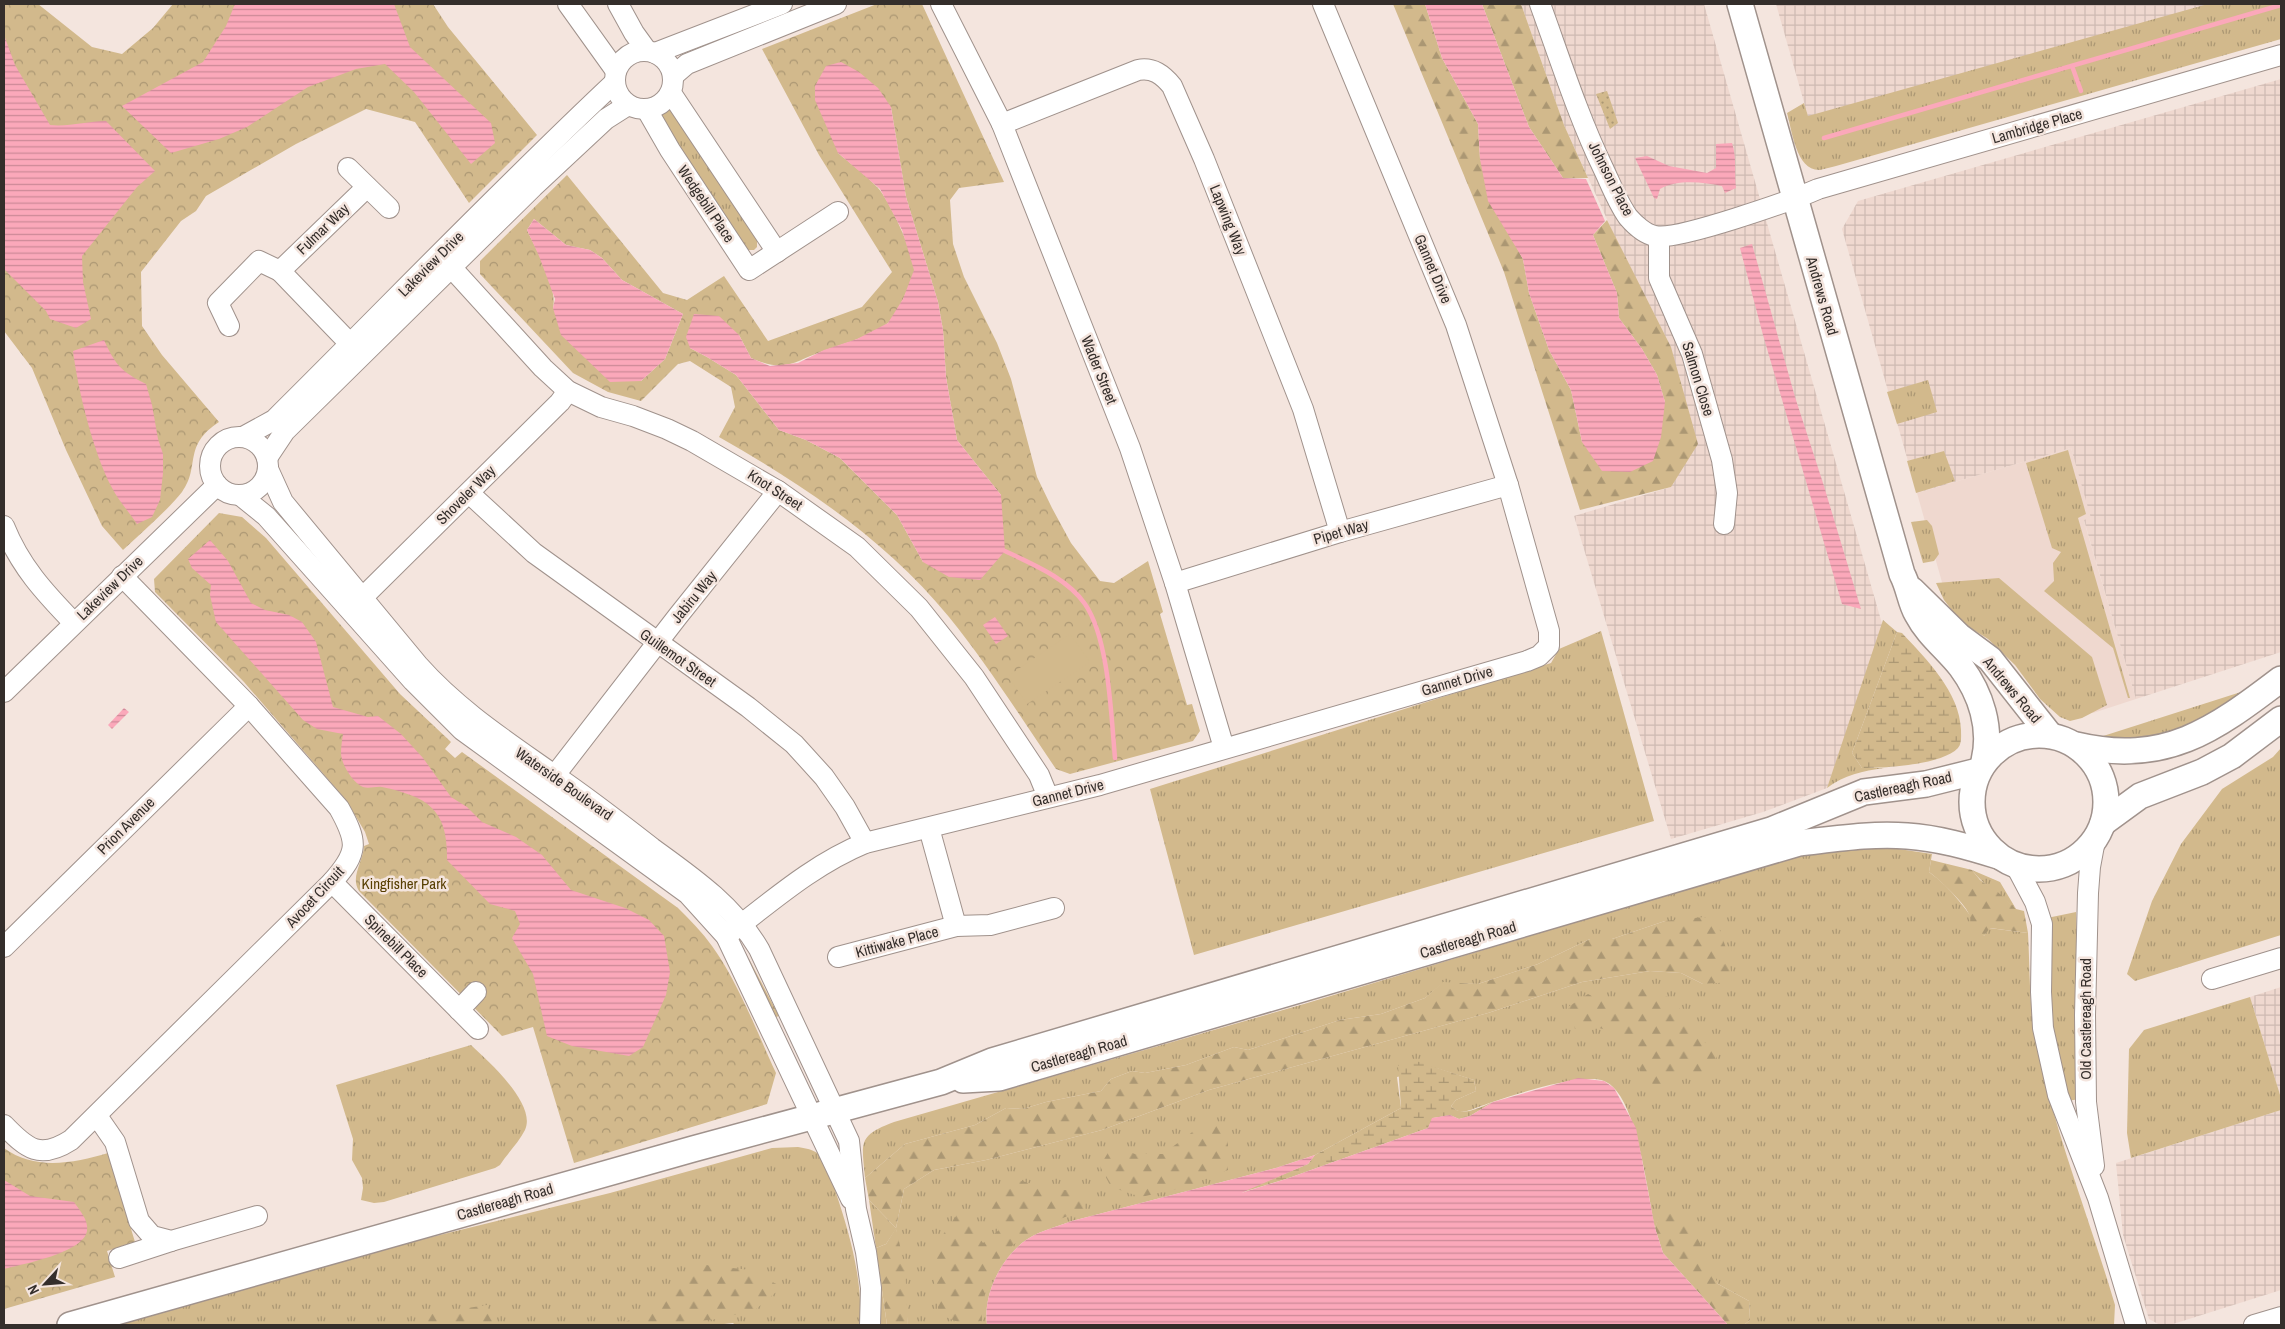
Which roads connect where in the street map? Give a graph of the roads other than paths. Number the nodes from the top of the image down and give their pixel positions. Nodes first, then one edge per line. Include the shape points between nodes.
1 (568, 4) edge
2 (618, 4) edge
3 (782, 4) edge
4 (836, 4) edge
5 (941, 4) edge
6 (1323, 4) edge
7 (1540, 4) edge
8 (1740, 4) edge
9 (651, 52) junction
10 (2281, 55) edge
11 (615, 77) junction
12 (672, 84) junction
13 (637, 108) junction
14 (1002, 124) junction
15 (348, 168) dead end
16 (367, 186) junction
17 (1795, 200) junction
18 (389, 208) dead end
19 (838, 212) dead end
20 (489, 218) junction
21 (1659, 237) junction
22 (777, 252) junction
23 (446, 261) junction
24 (280, 271) junction
25 (229, 326) dead end
26 (356, 350) junction
27 (568, 391) junction
28 (243, 437) junction
29 (267, 464) junction
30 (217, 485) junction
31 (1508, 485) junction
32 (778, 491) junction
33 (469, 493) junction
34 (240, 495) junction
35 (1724, 524) dead end
36 (4, 526) edge
37 (1340, 532) junction
38 (122, 576) junction
39 (1175, 583) junction
40 (1909, 586) junction
41 (363, 597) junction
42 (74, 623) junction
43 (658, 644) junction
44 (2281, 679) edge
45 (4, 692) edge
46 (250, 706) junction
47 (2281, 719) edge
48 (2049, 734) junction
49 (2076, 745) junction
50 (1224, 748) junction
51 (1981, 766) junction
52 (555, 776) junction
53 (1048, 797) junction
54 (929, 828) junction
55 (2099, 831) junction
56 (865, 843) junction
57 (2007, 861) junction
58 (332, 882) junction
59 (1054, 908) dead end
60 (742, 923) junction
61 (956, 926) junction
62 (726, 936) junction
63 (4, 947) edge
64 (838, 957) dead end
65 (2281, 958) edge
66 (2212, 979) dead end
67 (476, 992) dead end
68 (459, 1010) junction
69 (478, 1029) dead end
70 (941, 1082) junction
71 (824, 1114) junction
72 (96, 1116) junction
73 (4, 1125) edge
74 (2098, 1198) junction
75 (257, 1216) dead end
76 (171, 1241) junction
77 (119, 1258) dead end
78 (2281, 1317) edge
79 (70, 1325) edge
80 (870, 1325) edge
81 (2136, 1325) edge
82 (2254, 1325) edge

1 - 11 street
2 - 9 street via 634,33
3 - 9 street
4 - 12 street via 687,64
5 - 14 street, Wader Street
6 - 31 street, Gannet Drive via 1456,325
7 - 21 street, Johnson Place via 1577,106 1615,194 1637,226
8 - 17 main road, Andrews Road
9 - 11 street via 628,55
9 - 12 street via 664,58 670,66
10 - 17 street, Lambridge Place via 1828,186
11 - 13 street via 617,92
11 - 20 street, Lakeview Drive via 526,167
12 - 13 street via 665,101 656,107
12 - 22 street
13 - 20 street, Lakeview Drive via 606,119 533,187
13 - 22 street, Wedgebill Place via 670,150 749,270
14 - 37 street, Lapwing Way via 1146,68 1157,72 1172,86 1303,409
14 - 39 street, Wader Street via 1130,448
15 - 16 street
16 - 18 street
16 - 24 street, Fulmar Way
17 - 21 street via 1691,231
17 - 40 main road, Andrews Road via 1902,574
19 - 22 street, Wedgebill Place
20 - 23 street, Lakeview Drive
21 - 35 street, Salmon Close via 1659,278 1692,354 1722,460 1727,493
23 - 26 street, Lakeview Drive
23 - 27 street, Knot Street
24 - 25 street via 258,261 218,303
24 - 26 street
26 - 28 street, Lakeview Drive via 274,420
26 - 29 street, Lakeview Drive via 285,430
27 - 32 street, Knot Street via 601,407 667,429
27 - 33 street, Shoveler Way
28 - 29 street via 258,444
28 - 30 street via 227,439 214,451 210,468
29 - 34 street via 264,480 257,489
29 - 41 street, Waterside Boulevard via 283,502
30 - 34 street
30 - 38 street, Lakeview Drive
31 - 37 street, Pipet Way
31 - 50 street, Gannet Drive via 1549,631 1549,646 1539,656
32 - 43 street, Jabiru Way
32 - 53 street, Knot Street via 856,547 919,608 974,677 1040,775
33 - 41 street, Shoveler Way
33 - 43 street, Guillemot Street via 534,553
34 - 62 street, Waterside Boulevard via 266,516 413,682 462,730 688,894
36 - 42 street via 22,564
37 - 39 street, Pipet Way
38 - 42 street, Lakeview Drive
38 - 46 street, Avocet Circuit
39 - 50 street, Wader Street
40 - 48 main road, Andrews Road via 1959,636 1990,660
40 - 51 main road, Andrews Road via 1916,613 1931,635 1961,666 1976,692 1988,745
41 - 52 street, Waterside Boulevard via 439,688 491,732
42 - 45 street, Lakeview Drive
43 - 52 street, Jabiru Way
43 - 56 street, Guillemot Street via 748,707 794,744 845,806
44 - 49 main road via 2210,730 2179,743 2142,751 2101,751
46 - 58 street, Avocet Circuit via 339,808 349,826 354,841 351,854 342,872
46 - 63 street, Prion Avenue
47 - 55 main road via 2232,756 2140,796
48 - 49 main road
48 - 51 main road via 2013,739 1994,750
49 - 55 main road via 2092,760 2103,780 2106,801
50 - 53 street, Gannet Drive
51 - 57 main road via 1972,789 1971,808 1985,842
51 - 70 main road, Castlereagh Road via 1926,784 1864,792 1771,830 1001,1058
52 - 60 street, Waterside Boulevard via 705,887
53 - 54 street, Gannet Drive
54 - 56 street, Gannet Drive
54 - 61 street, Kittiwake Place
55 - 57 main road via 2080,856 2060,866 2031,869
55 - 74 street, Old Castlereagh Road via 2090,866 2088,892 2085,1015 2086,1102
56 - 60 street, Gannet Drive via 838,854 804,875
57 - 70 main road, Castlereagh Road via 1968,846 1909,836 1884,835 1799,843 1000,1078
57 - 74 street, Old Castlereagh Road via 2035,902 2042,924 2041,992 2048,1054 2058,1095
58 - 68 street, Spinebill Place
58 - 72 street, Avocet Circuit
59 - 61 street, Kittiwake Place via 990,925
60 - 62 street, Gannet Drive
60 - 71 street, Waterside Boulevard via 759,949
61 - 64 street, Kittiwake Place
62 - 71 street, Waterside Boulevard
65 - 66 street
67 - 68 street
68 - 69 street, Spinebill Place
70 - 71 main road, Castlereagh Road
71 - 79 main road, Castlereagh Road
71 - 80 street via 856,1210 866,1252 871,1288
72 - 73 street, Avocet Circuit via 60,1148 45,1152 26,1146
72 - 76 street via 115,1142 139,1221 152,1236
74 - 81 street, Old Castlereagh Road
75 - 76 street
76 - 77 street
78 - 82 street

